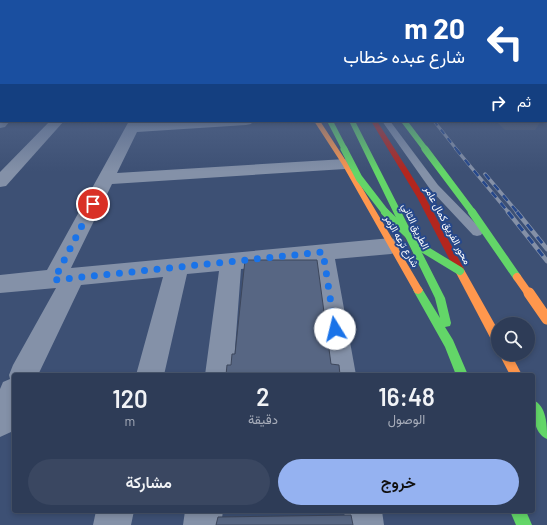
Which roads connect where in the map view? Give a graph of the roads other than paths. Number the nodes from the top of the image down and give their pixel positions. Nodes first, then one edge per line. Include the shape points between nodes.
1 (55, 124) edge
2 (134, 124) edge
3 (153, 124) edge
4 (319, 124) edge
5 (331, 124) edge
6 (353, 124) edge
7 (376, 124) edge
8 (388, 124) edge
9 (406, 124) edge
10 (345, 164) junction
11 (106, 180) junction
12 (0, 182) edge
13 (391, 246) junction
14 (323, 252) junction
15 (231, 262) junction
16 (177, 267) junction
17 (460, 271) junction
18 (63, 279) junction
19 (0, 284) edge
20 (547, 309) edge
21 (547, 319) edge
22 (491, 328) edge
23 (449, 344) junction
24 (509, 361) edge
25 (24, 373) edge
26 (150, 373) edge
27 (219, 373) edge
28 (342, 373) edge
29 (461, 373) edge
30 (515, 373) edge
31 (12, 397) edge
32 (535, 410) edge
33 (0, 421) edge
34 (547, 432) edge
35 (115, 513) edge
36 (204, 513) edge
37 (363, 513) edge
38 (519, 513) edge
39 (112, 525) edge
40 (202, 525) edge
41 (365, 525) edge
42 (524, 525) edge

1 - 12 street
2 - 3 street
2 - 11 street
4 - 10 main road, شارع ترعه الزمر
5 - 17 main road, bridge via 360,178 384,211 422,248
6 - 23 main road, الطريق الثاني via 440,298
7 - 17 main road, محور الفريق كمال عامر via 421,197
8 - 20 lane via 434,187 499,254
9 - 21 main road, bridge via 461,196
10 - 11 street
10 - 13 main road, شارع ترعه الزمر
11 - 18 street
13 - 14 street
13 - 23 main road, شارع ترعه الزمر
14 - 15 street
14 - 28 street
15 - 16 street
15 - 27 street
16 - 18 street
16 - 26 street
17 - 22 main road, محور الفريق كمال عامر
18 - 19 street
18 - 25 street
23 - 29 main road, شارع ترعه الزمر
24 - 30 main road
31 - 33 street
32 - 34 main road
35 - 39 street
36 - 40 street
37 - 41 street
38 - 42 main road

